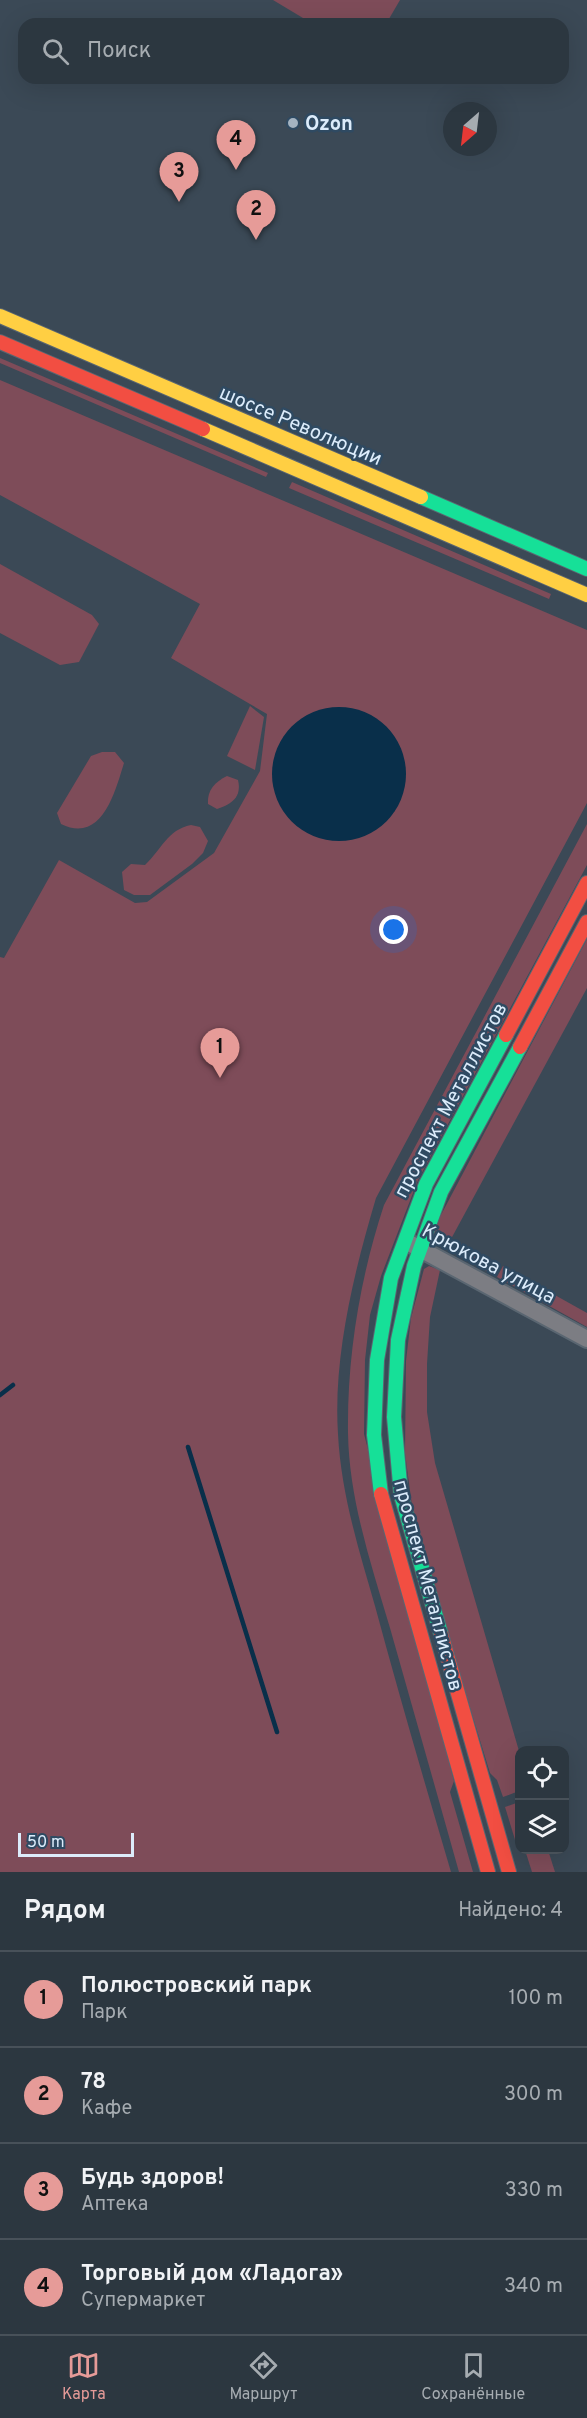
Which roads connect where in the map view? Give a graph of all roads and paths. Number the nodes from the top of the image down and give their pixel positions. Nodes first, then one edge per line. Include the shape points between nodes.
1 (0, 316) edge
2 (0, 342) edge
3 (587, 570) edge
4 (587, 595) edge
5 (587, 883) edge
6 (587, 921) edge
7 (410, 1244) junction
8 (587, 1339) edge
9 (488, 1872) edge
10 (509, 1872) edge

1 - 3 street, шоссе Революции
2 - 4 street
5 - 7 street, проспект Металлистов via 426,1184
6 - 7 street, проспект Металлистов
7 - 8 street, Крюкова улица
7 - 9 street, проспект Металлистов via 389,1288 377,1360 374,1435 382,1498
7 - 10 street, проспект Металлистов via 396,1361 394,1453 400,1495

